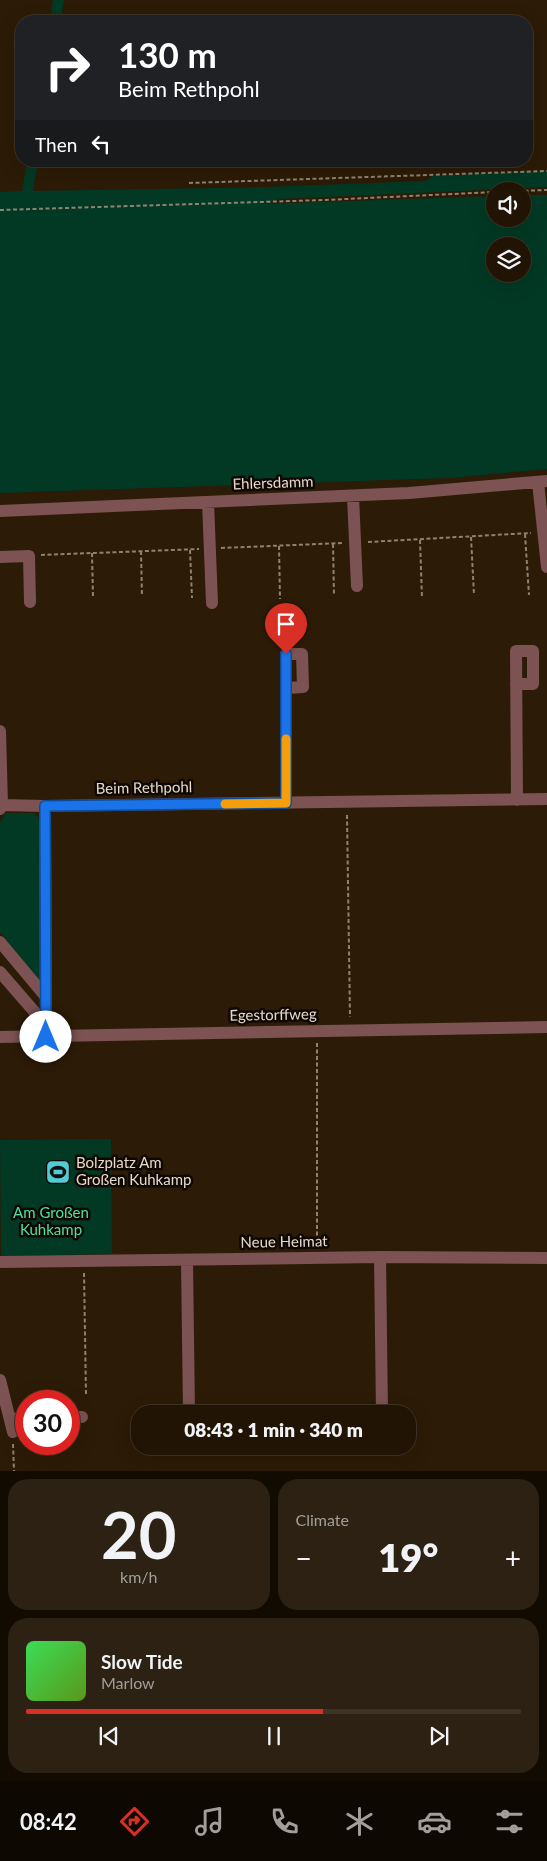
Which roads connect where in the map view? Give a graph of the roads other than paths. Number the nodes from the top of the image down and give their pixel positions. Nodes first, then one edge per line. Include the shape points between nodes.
1 (542, 482) edge
2 (353, 496) junction
3 (208, 502) junction
4 (0, 511) edge
5 (0, 557) edge
6 (547, 567) edge
7 (357, 586) dead end
8 (30, 602) dead end
9 (212, 603) dead end
10 (516, 684) dead end
11 (287, 688) dead end
12 (0, 732) edge
13 (547, 799) edge
14 (517, 800) junction
15 (286, 803) junction
16 (1, 806) edge
17 (45, 806) junction
18 (0, 942) edge
19 (0, 972) edge
20 (46, 997) junction
21 (45, 1024) junction
22 (547, 1027) edge
23 (0, 1037) edge
24 (46, 1037) junction
25 (380, 1257) junction
26 (547, 1258) edge
27 (188, 1260) junction
28 (0, 1262) edge
29 (0, 1380) edge
30 (188, 1405) edge
31 (382, 1405) edge
32 (10, 1419) junction
33 (15, 1419) edge
34 (13, 1432) road end

1 - 2 street, Ehlersdamm
1 - 6 street
2 - 3 street, Ehlersdamm
2 - 7 street
3 - 4 street, Ehlersdamm
3 - 9 street
5 - 8 street via 29,556
10 - 14 street
11 - 15 street
12 - 16 street
13 - 14 street, Beim Rethpohl
14 - 15 street, Beim Rethpohl
15 - 17 street, Beim Rethpohl
16 - 17 street, Beim Rethpohl
17 - 20 street
18 - 20 street
19 - 21 street
20 - 21 street
21 - 24 street
22 - 24 street, Egestorffweg
23 - 24 street, Egestorffweg
25 - 26 street, Neue Heimat
25 - 27 street, Neue Heimat
25 - 31 street
27 - 28 street, Neue Heimat
27 - 30 street
29 - 32 street
32 - 33 street
32 - 34 street

